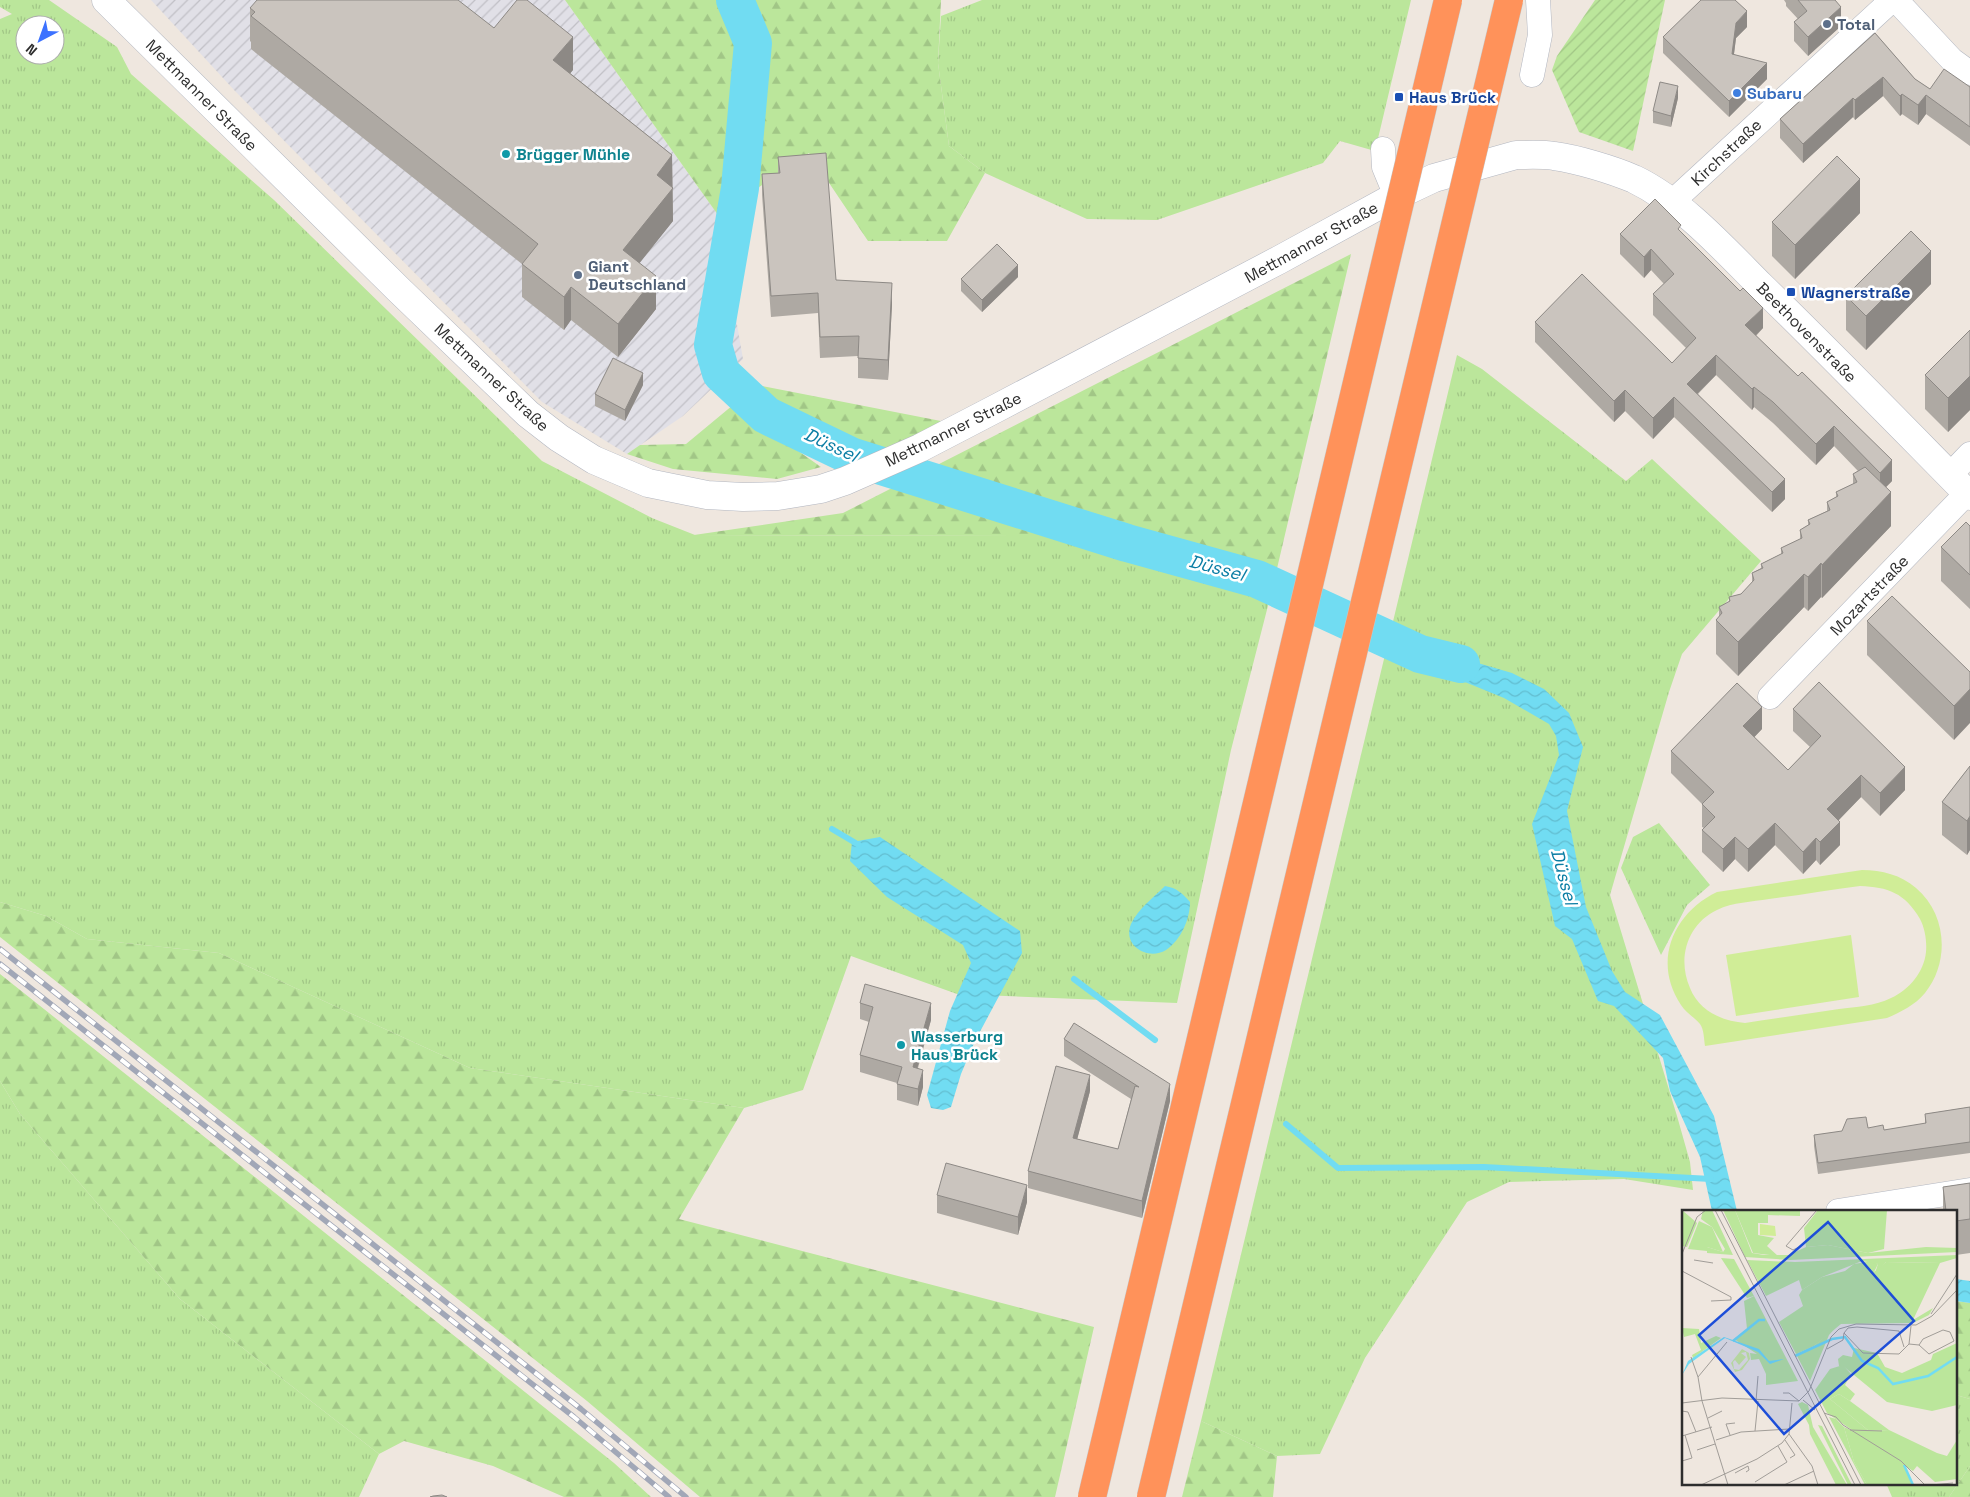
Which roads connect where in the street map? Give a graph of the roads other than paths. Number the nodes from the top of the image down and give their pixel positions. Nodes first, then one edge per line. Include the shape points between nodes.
1 (106, 0) edge
2 (1448, 0) edge
3 (1509, 0) edge
4 (1538, 0) edge
5 (1892, 0) edge
6 (1896, 0) edge
7 (1970, 73) edge
8 (1532, 75) dead end
9 (1383, 149) dead end
10 (1634, 179) joint
11 (1396, 196) junction
12 (1672, 202) junction
13 (1970, 454) edge
14 (1962, 488) edge
15 (1770, 697) dead end
16 (1970, 1190) edge
17 (1844, 1210) edge
18 (1092, 1497) edge
19 (1151, 1497) edge

1 - 11 main road, Mettmanner Straße via 528,414 594,460 648,483 707,495 778,496 821,489 845,481 920,448
2 - 18 highway, bridge
3 - 19 highway, bridge
4 - 8 street via 1540,35
5 - 12 street, Kirchstraße
6 - 7 street via 1952,60
9 - 11 street via 1384,167
10 - 11 main road, Mettmanner Straße via 1554,156 1516,156 1434,178
10 - 12 main road, Beethovenstraße
12 - 14 main road, Beethovenstraße via 1779,304
13 - 14 street
14 - 15 street, Mozartstraße
16 - 17 street

